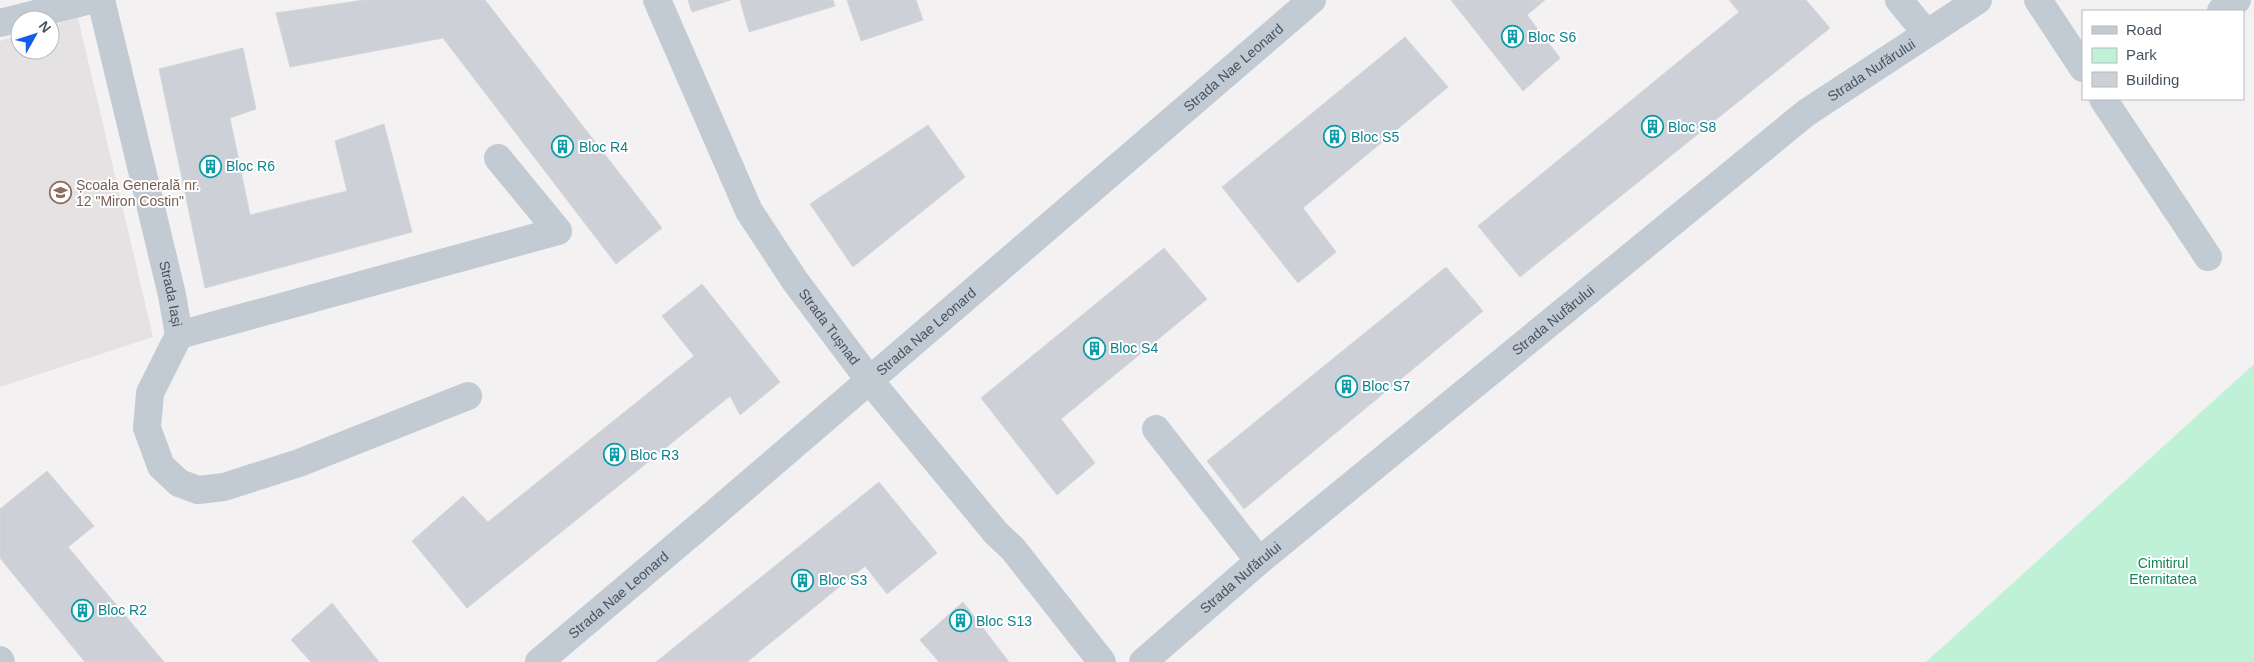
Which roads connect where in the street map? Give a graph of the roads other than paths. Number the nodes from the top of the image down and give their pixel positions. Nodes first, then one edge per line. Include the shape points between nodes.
1 (91, 0) edge
2 (101, 0) edge
3 (657, 0) edge
4 (1312, 0) edge
5 (1899, 0) edge
6 (1978, 0) edge
7 (2038, 0) edge
8 (2237, 0) edge
9 (2222, 10) edge
10 (0, 23) edge
11 (1926, 33) junction
12 (2082, 66) edge
13 (2104, 100) edge
14 (498, 158) dead end
15 (2208, 257) dead end
16 (179, 335) junction
17 (870, 381) junction
18 (468, 396) dead end
19 (1156, 429) dead end
20 (1259, 561) junction
21 (539, 662) edge
22 (1102, 662) edge
23 (1143, 662) edge

1 - 10 street
2 - 16 street, Strada Iași
3 - 17 street, Strada Tușnad via 748,211 795,281
4 - 17 street, Strada Nae Leonard
5 - 11 street
6 - 11 street, Strada Nufărului
7 - 12 street
8 - 9 street
11 - 20 street, Strada Nufărului via 1806,114
13 - 15 street
14 - 16 street via 558,231
16 - 18 street, Strada Iași via 150,393 147,428 161,466 179,483 198,490 224,488 299,463
17 - 21 street, Strada Nae Leonard
17 - 22 street, Strada Tușnad via 996,533 1013,549
19 - 20 street
20 - 23 street, Strada Nufărului

